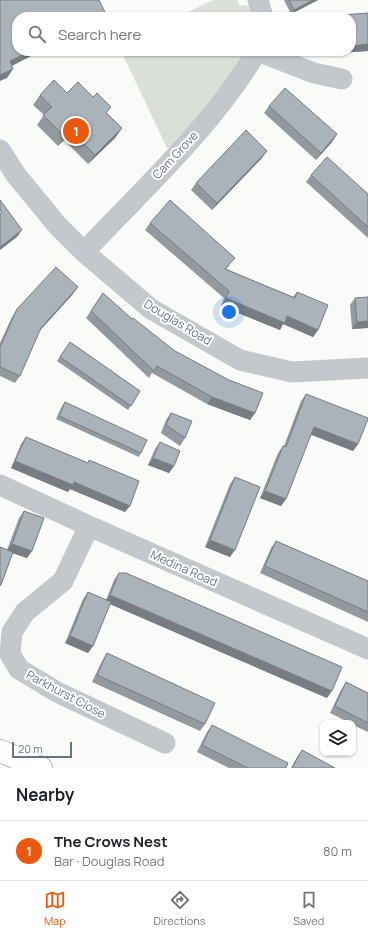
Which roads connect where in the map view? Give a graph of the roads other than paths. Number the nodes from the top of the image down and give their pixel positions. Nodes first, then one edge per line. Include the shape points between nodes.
1 (258, 0) edge
2 (262, 12) edge
3 (254, 56) edge
4 (270, 56) edge
5 (342, 79) dead end
6 (0, 150) edge
7 (84, 252) junction
8 (368, 368) edge
9 (0, 485) edge
10 (89, 526) junction
11 (6, 633) edge
12 (368, 649) edge
13 (153, 744) dead end
14 (0, 751) edge
15 (41, 768) edge

1 - 2 street
3 - 7 street, Cam Grove via 234,87 195,135
4 - 5 street via 314,73
6 - 7 street, Douglas Road via 16,175 58,226
7 - 8 street, Douglas Road via 151,309 240,360 292,372
9 - 10 street, Medina Road
10 - 11 street, Parkhurst Close via 63,581 25,612
10 - 12 street, Medina Road
11 - 13 street, Parkhurst Close via 10,654 19,669
14 - 15 highway

